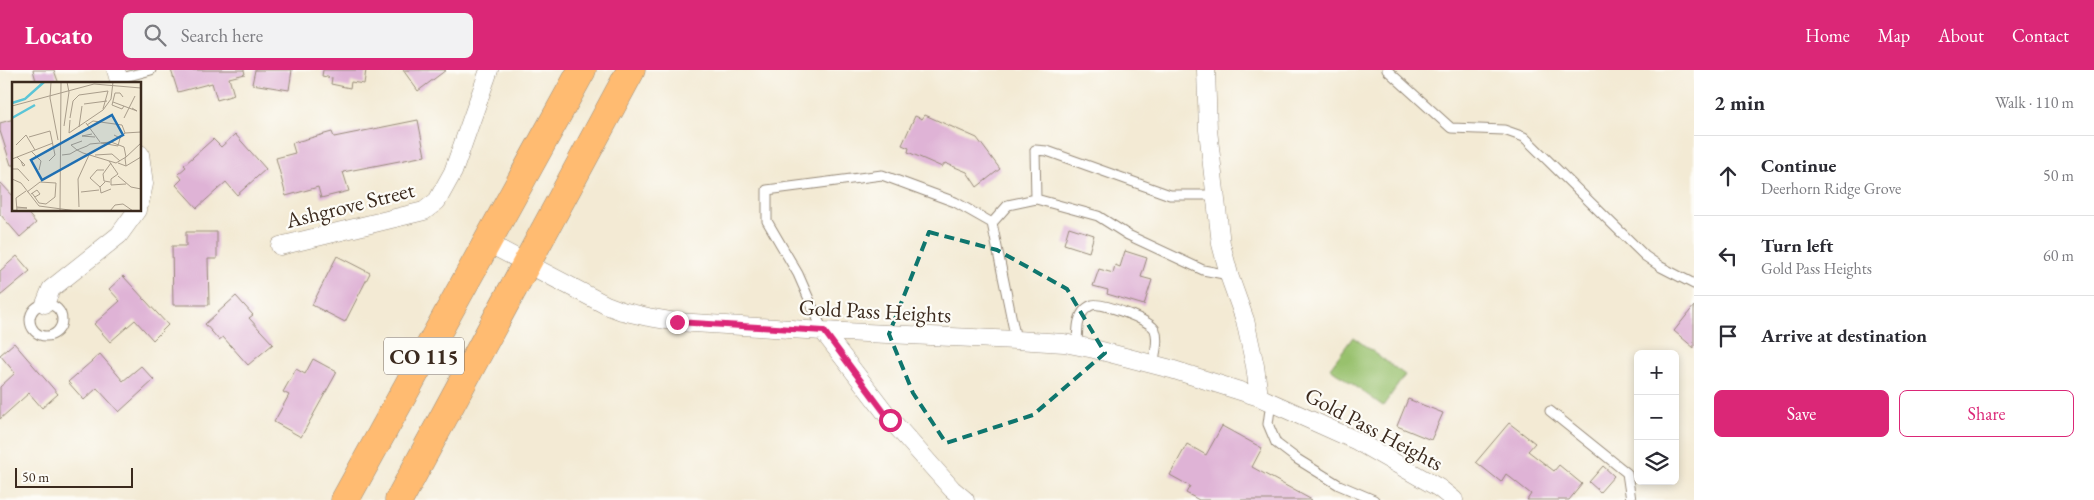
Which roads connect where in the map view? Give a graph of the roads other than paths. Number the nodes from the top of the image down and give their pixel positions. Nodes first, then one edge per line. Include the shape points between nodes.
1 (151, 70) edge
2 (479, 70) edge
3 (489, 70) edge
4 (569, 70) edge
5 (582, 70) edge
6 (631, 70) edge
7 (639, 70) edge
8 (1206, 70) edge
9 (1387, 70) edge
10 (118, 78) edge
11 (484, 87) junction
12 (599, 129) junction
13 (141, 162) edge
14 (1216, 195) junction
15 (141, 198) edge
16 (1036, 200) junction
17 (136, 211) edge
18 (503, 212) junction
19 (992, 223) junction
20 (486, 242) junction
21 (280, 246) dead end
22 (526, 264) junction
23 (1229, 275) junction
24 (1694, 284) edge
25 (46, 304) dead end
26 (824, 331) junction
27 (1016, 340) junction
28 (1077, 346) junction
29 (1153, 364) junction
30 (1265, 399) junction
31 (1550, 411) dead end
32 (345, 500) edge
33 (399, 500) edge
34 (965, 500) edge
35 (1374, 500) edge
36 (1454, 500) edge
37 (1631, 500) edge

1 - 10 lane
2 - 11 lane
3 - 11 street, Ashgrove Street
4 - 18 highway
5 - 18 highway, CO 115
6 - 12 highway, CO 115
7 - 12 highway
8 - 14 street via 1208,130
9 - 24 lane via 1452,128 1504,130 1524,137 1645,256
11 - 21 street, Ashgrove Street via 453,172 432,207
12 - 22 highway, CO 115
13 - 15 street via 144,184
14 - 16 lane via 1170,195 1047,151 1035,150
14 - 23 street
16 - 19 lane via 1008,205
16 - 23 lane via 1098,216 1128,235 1203,270
17 - 25 street via 119,235 51,289
18 - 20 highway, CO 115
19 - 26 lane via 955,202 882,175 767,190 768,221 798,274
19 - 27 lane
20 - 22 street, Gold Pass Heights
20 - 32 highway, CO 115
22 - 26 street, Gold Pass Heights via 606,305 648,317 677,322
22 - 33 highway, CO 115
23 - 30 street via 1245,320
26 - 27 street, Gold Pass Heights
26 - 34 street via 890,420
27 - 28 street, Gold Pass Heights
28 - 29 street, Gold Pass Heights
28 - 29 lane via 1078,323 1083,311 1092,305 1102,305 1149,322 1156,343
29 - 30 street, Gold Pass Heights
30 - 35 lane, Gold Pass Heights via 1268,424 1276,443 1339,485
30 - 36 street, Gold Pass Heights via 1355,440
31 - 37 lane via 1627,473

